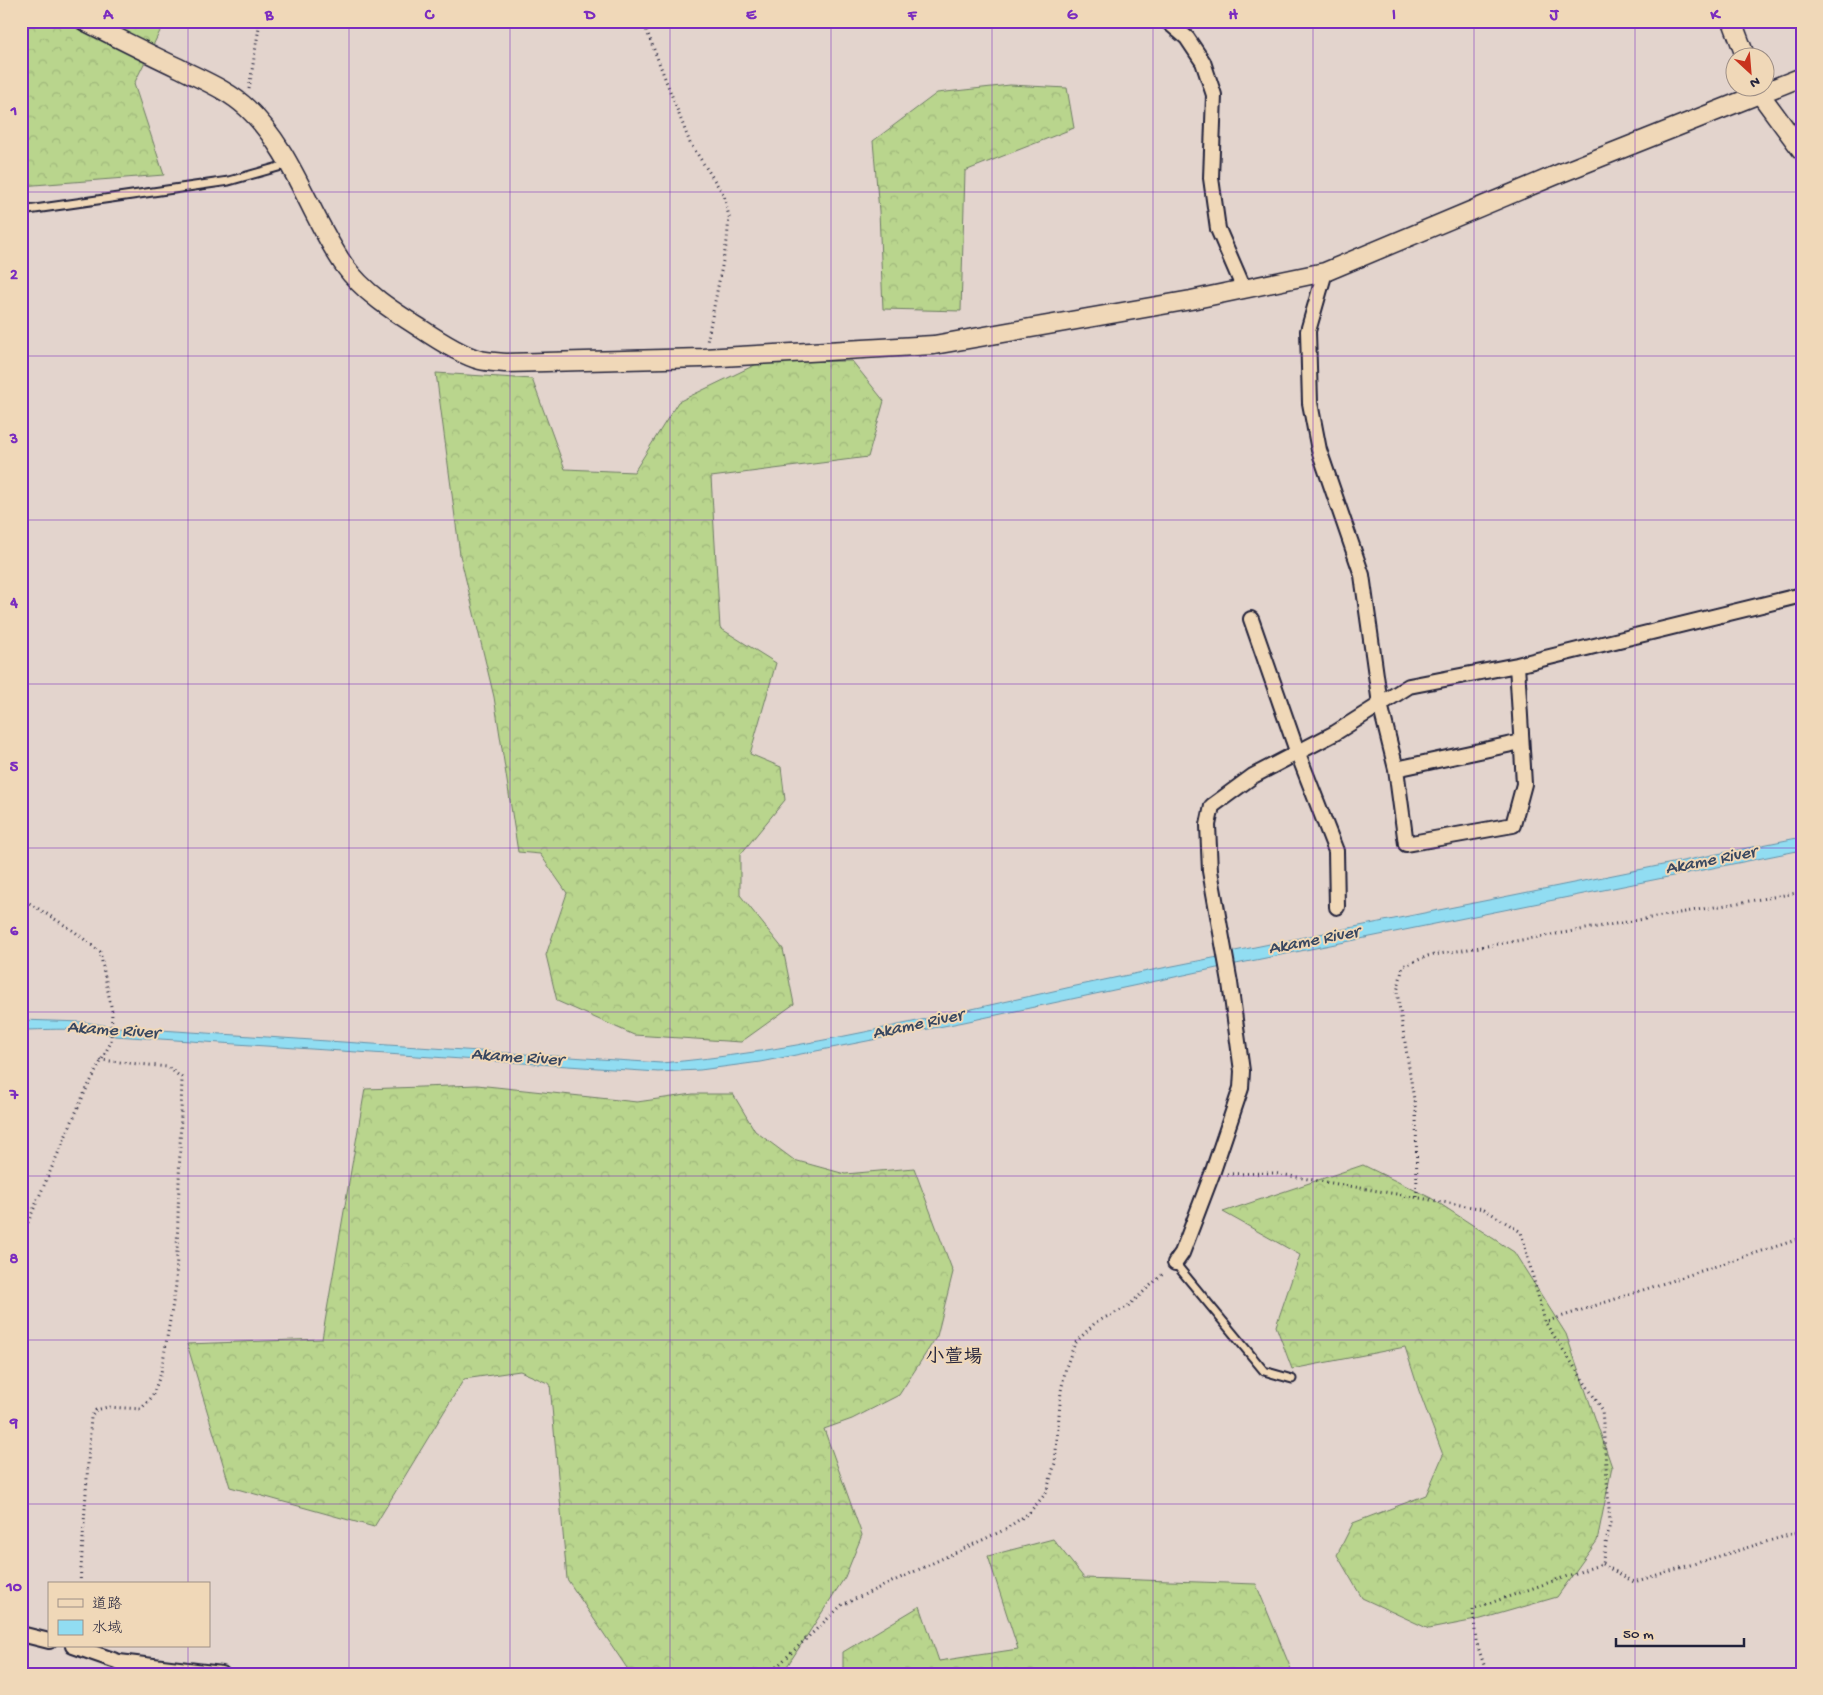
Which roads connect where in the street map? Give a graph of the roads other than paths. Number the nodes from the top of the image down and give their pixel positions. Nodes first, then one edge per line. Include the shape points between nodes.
1 (84, 21) edge
2 (1167, 21) edge
3 (1732, 21) edge
4 (1742, 48) edge
5 (1802, 77) edge
6 (1776, 85) edge
7 (1742, 98) edge
8 (1764, 98) edge
9 (1802, 151) edge
10 (289, 164) junction
11 (21, 211) edge
12 (1325, 272) junction
13 (1244, 288) junction
14 (1802, 595) edge
15 (1251, 619) dead end
16 (1517, 665) junction
17 (1380, 704) junction
18 (1521, 742) junction
19 (1297, 751) junction
20 (1396, 769) junction
21 (1337, 908) dead end
22 (1175, 1263) joint
23 (1292, 1379) dead end
24 (21, 1634) edge
25 (48, 1641) edge
26 (79, 1648) edge
27 (222, 1674) edge

1 - 10 street via 229,94 268,129
2 - 13 street via 1188,38 1204,62 1214,95 1212,178 1218,229
3 - 4 street
5 - 6 street
7 - 12 street
8 - 9 street
10 - 11 lane via 229,181
10 - 13 street via 345,267 367,290 430,335 479,360 506,363 703,358 934,345
12 - 13 street
12 - 17 street via 1308,331 1310,403 1319,450 1362,574
14 - 16 street
15 - 19 street
16 - 17 street via 1409,686
16 - 18 street
17 - 19 street via 1334,733
17 - 20 street
18 - 20 street
18 - 20 street via 1524,784 1513,825 1406,844
19 - 21 street via 1336,851
19 - 22 street via 1253,776 1212,806 1208,825 1210,871 1230,983 1242,1071 1241,1088 1212,1174 1182,1253
22 - 23 lane via 1264,1371
24 - 25 street
26 - 27 street via 119,1662

